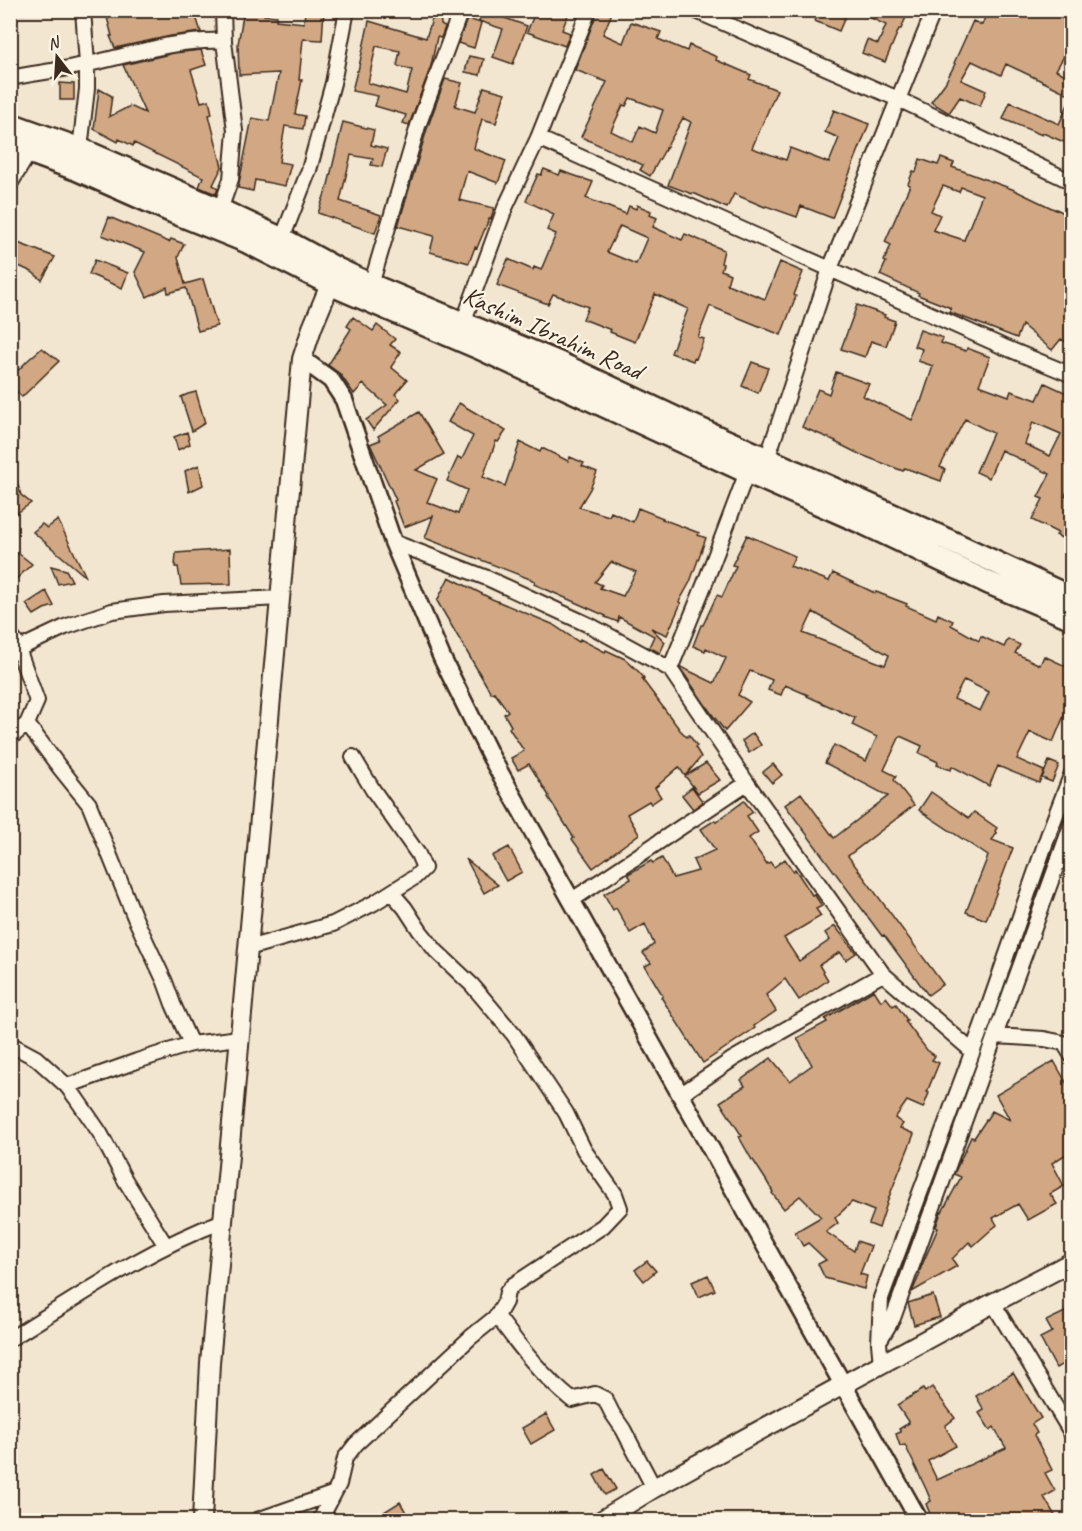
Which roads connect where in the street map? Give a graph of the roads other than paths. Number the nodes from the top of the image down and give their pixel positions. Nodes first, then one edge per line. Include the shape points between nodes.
1 (83, 10) edge
2 (223, 10) edge
3 (347, 10) edge
4 (461, 10) edge
5 (589, 10) edge
6 (694, 10) edge
7 (934, 10) edge
8 (224, 41) junction
9 (87, 64) junction
10 (10, 78) edge
11 (898, 99) junction
12 (10, 124) edge
13 (538, 138) junction
14 (20, 148) edge
15 (80, 149) junction
16 (1071, 182) edge
17 (10, 183) edge
18 (220, 210) junction
19 (278, 247) junction
20 (830, 269) junction
21 (334, 276) junction
22 (371, 285) junction
23 (463, 322) junction
24 (302, 359) junction
25 (1071, 375) edge
26 (766, 459) junction
27 (747, 472) junction
28 (393, 542) junction
29 (280, 598) junction
30 (1071, 598) edge
31 (1071, 618) edge
32 (10, 635) edge
33 (18, 649) junction
34 (670, 669) junction
35 (27, 724) junction
36 (10, 738) edge
37 (352, 757) dead end
38 (1071, 773) edge
39 (747, 783) junction
40 (1071, 823) edge
41 (1069, 839) edge
42 (392, 892) junction
43 (572, 900) junction
44 (248, 948) junction
45 (883, 974) junction
46 (995, 1036) junction
47 (239, 1038) junction
48 (10, 1044) edge
49 (191, 1044) junction
50 (972, 1051) junction
51 (1071, 1056) edge
52 (67, 1086) junction
53 (680, 1095) junction
54 (223, 1221) junction
55 (165, 1246) junction
56 (1071, 1262) edge
57 (993, 1303) junction
58 (497, 1316) junction
59 (10, 1339) edge
60 (879, 1343) junction
61 (881, 1365) junction
62 (842, 1386) junction
63 (1071, 1434) edge
64 (654, 1488) junction
65 (332, 1494) junction
66 (613, 1518) edge
67 (202, 1521) edge
68 (256, 1521) edge
69 (320, 1521) edge
70 (919, 1521) edge

1 - 9 street
2 - 8 street
3 - 19 street via 333,83 309,170
4 - 22 street via 418,126
5 - 13 street
6 - 11 street
7 - 11 street
8 - 9 street via 151,49
8 - 18 street via 235,131 231,179
9 - 10 street
9 - 15 street
11 - 16 street
11 - 20 street
12 - 15 highway, Kashim Ibrahim Road
13 - 20 street
13 - 23 street via 506,208
14 - 17 street
14 - 19 highway, Kashim Ibrahim Road via 245,241
15 - 18 highway, Kashim Ibrahim Road
18 - 19 highway, Kashim Ibrahim Road
19 - 21 highway, Kashim Ibrahim Road
20 - 25 street
20 - 26 street
21 - 22 highway, Kashim Ibrahim Road
21 - 24 main road
21 - 27 highway, Kashim Ibrahim Road via 408,319
22 - 23 highway, Kashim Ibrahim Road
23 - 26 highway, Kashim Ibrahim Road
24 - 28 street via 332,380 344,400
24 - 29 main road
26 - 30 highway, Kashim Ibrahim Road
27 - 31 highway, Kashim Ibrahim Road
27 - 34 street
28 - 34 street via 487,578 591,626
28 - 43 street via 442,658 491,757
29 - 33 street via 112,611
29 - 44 main road
32 - 33 street
33 - 35 street via 37,701
34 - 39 street
35 - 36 street
35 - 49 street via 89,804
37 - 42 street via 423,867 415,878
38 - 50 street
39 - 43 street
39 - 45 street
40 - 41 street
41 - 46 street
42 - 44 street via 333,924
42 - 58 street via 436,951 472,985 514,1035 619,1202 620,1208 603,1226 513,1285
43 - 53 street
44 - 47 main road
45 - 50 street
45 - 53 street via 733,1059
46 - 51 street via 1064,1043
46 - 60 street via 892,1318
47 - 49 street
47 - 54 main road
48 - 52 street via 36,1058
49 - 52 street
50 - 60 street via 881,1298
52 - 55 street via 100,1132
53 - 62 street
54 - 55 street
54 - 67 main road via 210,1363
55 - 59 street
56 - 57 main road
57 - 61 main road
57 - 63 street
58 - 64 street via 562,1393 572,1400 595,1394 605,1399
58 - 65 street via 356,1444 345,1458 339,1484
60 - 61 street
61 - 62 main road
62 - 64 main road
62 - 70 street
64 - 66 main road
65 - 68 street
65 - 69 street

